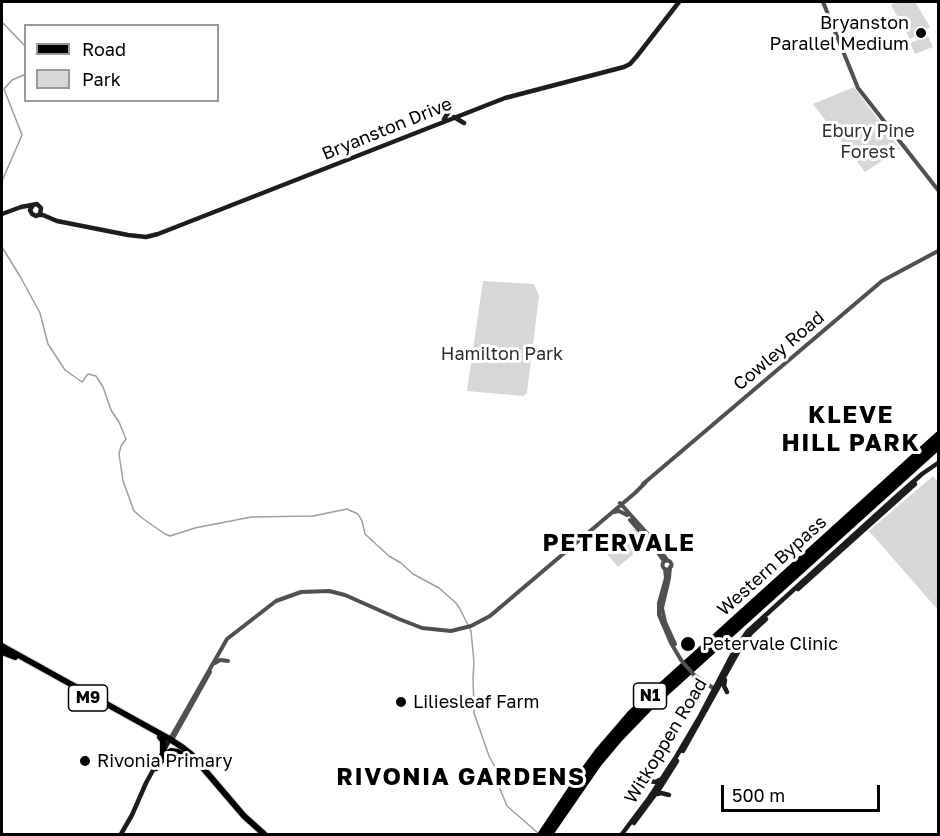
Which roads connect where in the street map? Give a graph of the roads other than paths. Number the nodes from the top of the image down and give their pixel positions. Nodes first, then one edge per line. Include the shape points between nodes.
1 (678, 2) edge
2 (824, 2) edge
3 (448, 107) dead end
4 (454, 117) junction
5 (439, 123) junction
6 (464, 123) dead end
7 (939, 190) edge
8 (33, 205) junction
9 (20, 207) junction
10 (42, 209) junction
11 (32, 213) junction
12 (2, 214) edge
13 (39, 215) junction
14 (131, 235) junction
15 (939, 251) edge
16 (939, 436) edge
17 (939, 446) edge
18 (939, 465) edge
19 (645, 483) junction
20 (635, 493) junction
21 (620, 505) junction
22 (611, 513) junction
23 (626, 513) junction
24 (590, 530) junction
25 (665, 560) junction
26 (668, 568) junction
27 (229, 637) junction
28 (2, 649) edge
29 (228, 661) dead end
30 (214, 664) junction
31 (729, 669) junction
32 (716, 688) junction
33 (712, 701) junction
34 (160, 737) junction
35 (170, 741) junction
36 (163, 752) junction
37 (194, 762) junction
38 (156, 768) junction
39 (666, 776) junction
40 (143, 791) junction
41 (651, 798) junction
42 (549, 831) edge
43 (121, 834) edge
44 (257, 834) edge
45 (264, 834) edge
46 (623, 834) edge

1 - 4 main road, Bryanston Drive via 624,68 505,98
2 - 7 street via 858,88
3 - 5 main road via 447,116
4 - 5 main road, Bryanston Drive
4 - 6 main road
5 - 14 main road, Bryanston Drive via 158,234
8 - 9 main road
8 - 10 main road
8 - 11 main road
9 - 11 main road
9 - 12 main road
10 - 13 main road
10 - 14 main road, Bryanston Drive via 45,215 56,219
11 - 13 main road
13 - 14 main road, Bryanston Drive
15 - 19 street, Cowley Road via 882,281
16 - 42 highway, Western Bypass / N1 via 631,714 580,777
17 - 42 highway, Western Bypass / N1 via 657,700 593,771
18 - 31 main road, Witkoppen Road via 754,630
18 - 32 main road, Witkoppen Road via 922,474 749,630
19 - 20 street, Cowley Road
19 - 21 street, Cowley Road
20 - 21 street, Cowley Road
20 - 23 street via 626,504
21 - 22 street, Cowley Road
21 - 23 street
21 - 24 street, Cowley Road
22 - 23 street
22 - 24 street, Cowley Road
23 - 25 street via 653,540
24 - 27 street, Cowley Road via 479,623 455,631 415,626 345,595 320,590 276,601
25 - 26 street via 662,566
25 - 26 street via 671,562
26 - 32 street, bridge via 659,615 681,659 694,675
27 - 30 street
27 - 35 street
28 - 34 main road, M9
28 - 35 main road, M9
29 - 30 street
30 - 35 street
31 - 32 main road, Witkoppen Road
31 - 33 main road via 723,684 727,693
32 - 33 main road, Witkoppen Road
32 - 39 main road, Witkoppen Road
33 - 39 main road, Witkoppen Road
34 - 35 main road, M9
34 - 36 main road
35 - 36 main road
35 - 37 main road, M9
35 - 38 main road
35 - 45 main road, M9 via 190,754
36 - 40 main road
37 - 38 main road via 171,751
37 - 44 main road, M9
38 - 40 main road
39 - 41 main road, Witkoppen Road
39 - 41 main road via 650,781
39 - 41 main road via 667,794
40 - 43 main road
41 - 46 main road, Witkoppen Road

